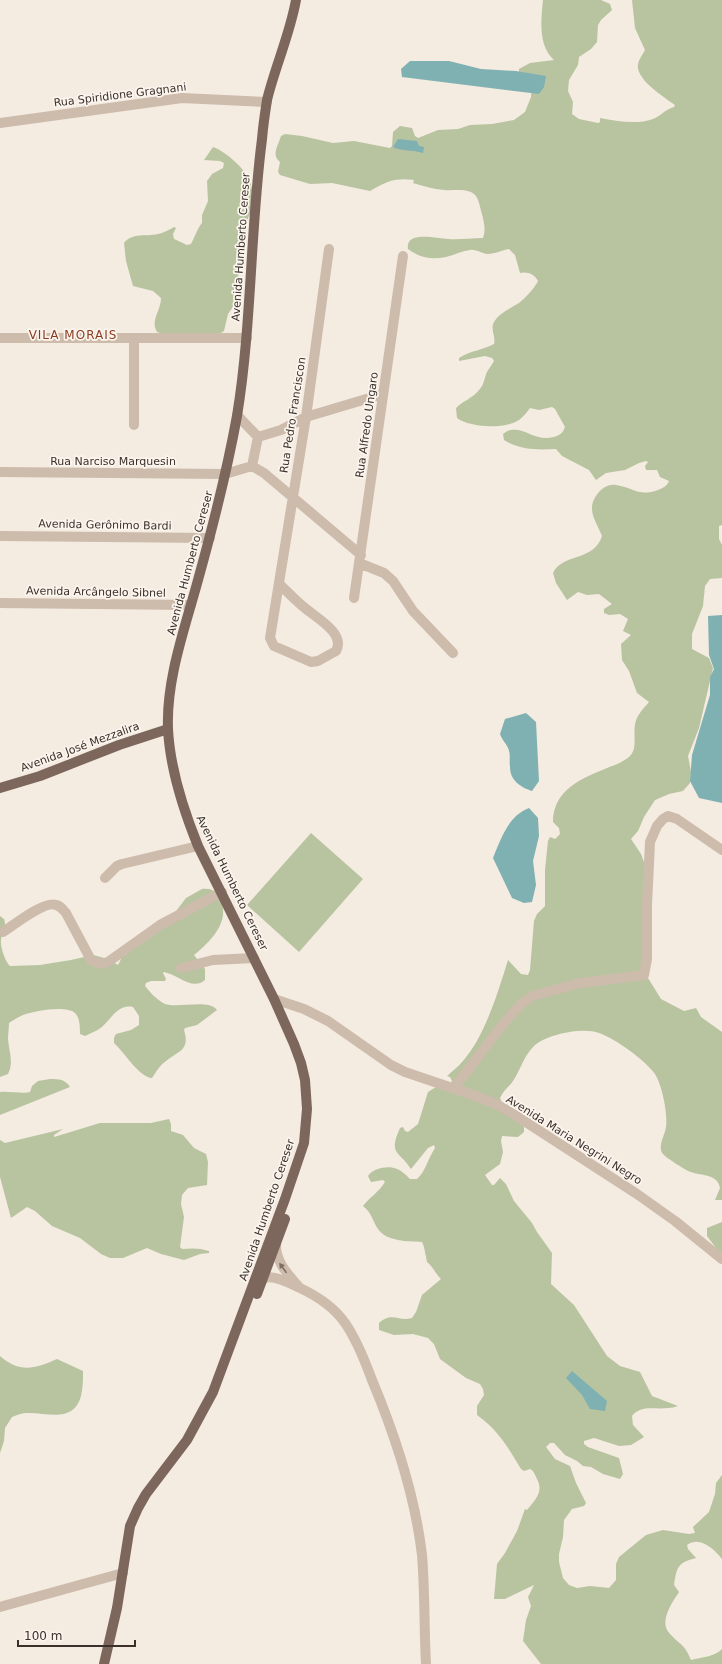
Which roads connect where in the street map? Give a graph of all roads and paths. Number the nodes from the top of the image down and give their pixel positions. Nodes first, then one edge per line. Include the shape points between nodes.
1 (296, 1) edge
2 (267, 102) junction
3 (0, 123) edge
4 (329, 249) dead end
5 (403, 256) dead end
6 (0, 338) edge
7 (134, 338) junction
8 (247, 338) junction
9 (383, 394) junction
10 (237, 415) junction
11 (306, 417) junction
12 (134, 425) dead end
13 (258, 437) junction
14 (252, 466) junction
15 (0, 472) edge
16 (225, 474) junction
17 (293, 497) junction
18 (0, 536) edge
19 (210, 538) junction
20 (360, 559) junction
21 (279, 584) junction
22 (354, 598) dead end
23 (0, 603) edge
24 (191, 605) junction
25 (453, 654) dead end
26 (168, 729) junction
27 (0, 788) edge
28 (198, 846) junction
29 (722, 850) edge
30 (105, 878) dead end
31 (222, 892) junction
32 (3, 932) dead end
33 (254, 958) junction
34 (181, 968) dead end
35 (274, 999) junction
36 (454, 1088) junction
37 (302, 1148) junction
38 (276, 1245) junction
39 (268, 1256) junction
40 (722, 1259) edge
41 (263, 1272) junction
42 (298, 1288) junction
43 (123, 1573) junction
44 (0, 1607) edge
45 (104, 1664) edge
46 (426, 1664) edge

1 - 2 main road, Avenida Humberto Cereser
2 - 3 street, Rua Spiridione Gragnani via 182,98
2 - 8 main road, Avenida Humberto Cereser
4 - 11 street, Rua Pedro Franciscon
5 - 9 street, Rua Alfredo Ungaro
6 - 7 street
7 - 8 street
7 - 12 street
8 - 10 main road, Avenida Humberto Cereser
9 - 11 street
9 - 20 street, Rua Alfredo Ungaro
10 - 13 street
10 - 16 main road, Avenida Humberto Cereser
11 - 13 street via 281,430
11 - 17 street, Rua Pedro Franciscon
13 - 14 street
14 - 16 street, Rua Narciso Marquesin
14 - 17 street
15 - 16 street, Rua Narciso Marquesin
16 - 19 main road, Avenida Humberto Cereser
17 - 20 street
17 - 21 street, Rua Pedro Franciscon
18 - 19 street, Avenida Gerônimo Bardi
19 - 24 main road, Avenida Humberto Cereser
20 - 22 street, Rua Alfredo Ungaro
20 - 25 street via 393,581 413,611
21 - 21 street, Rua Pedro Franciscon via 270,638 272,644 311,662 336,651 338,641 326,623
23 - 24 street, Avenida Arcângelo Sibnel
24 - 26 main road, Avenida Humberto Cereser via 170,693
26 - 27 main road, Avenida José Mezzalira
26 - 28 main road, Avenida Humberto Cereser via 178,791
28 - 30 street via 122,864
28 - 31 main road, Avenida Humberto Cereser
29 - 36 street via 676,819 668,816 663,819 650,842 647,959 644,975 580,983 532,996 504,1023
31 - 32 street via 160,925 108,962 100,964 91,960 66,913 55,904 46,905
31 - 33 main road, Avenida Humberto Cereser
33 - 34 street via 213,960
33 - 35 main road, Avenida Humberto Cereser
35 - 36 street, Avenida Maria Negrini Negro via 304,1009 328,1021 405,1072
35 - 37 main road, Avenida Humberto Cereser via 294,1044 305,1080 307,1109
36 - 40 street, Avenida Maria Negrini Negro via 496,1104 515,1115 637,1194
37 - 38 main road via 296,1186
37 - 39 main road, Avenida Humberto Cereser
38 - 39 main road
42 -> 38 street via 280,1264
39 - 41 main road
41 - 42 street
41 - 43 main road via 249,1314 227,1355 200,1418 138,1508 130,1526
42 - 46 street via 325,1302 345,1322 373,1381 402,1461 422,1554
43 - 44 street
43 - 45 main road via 112,1638

